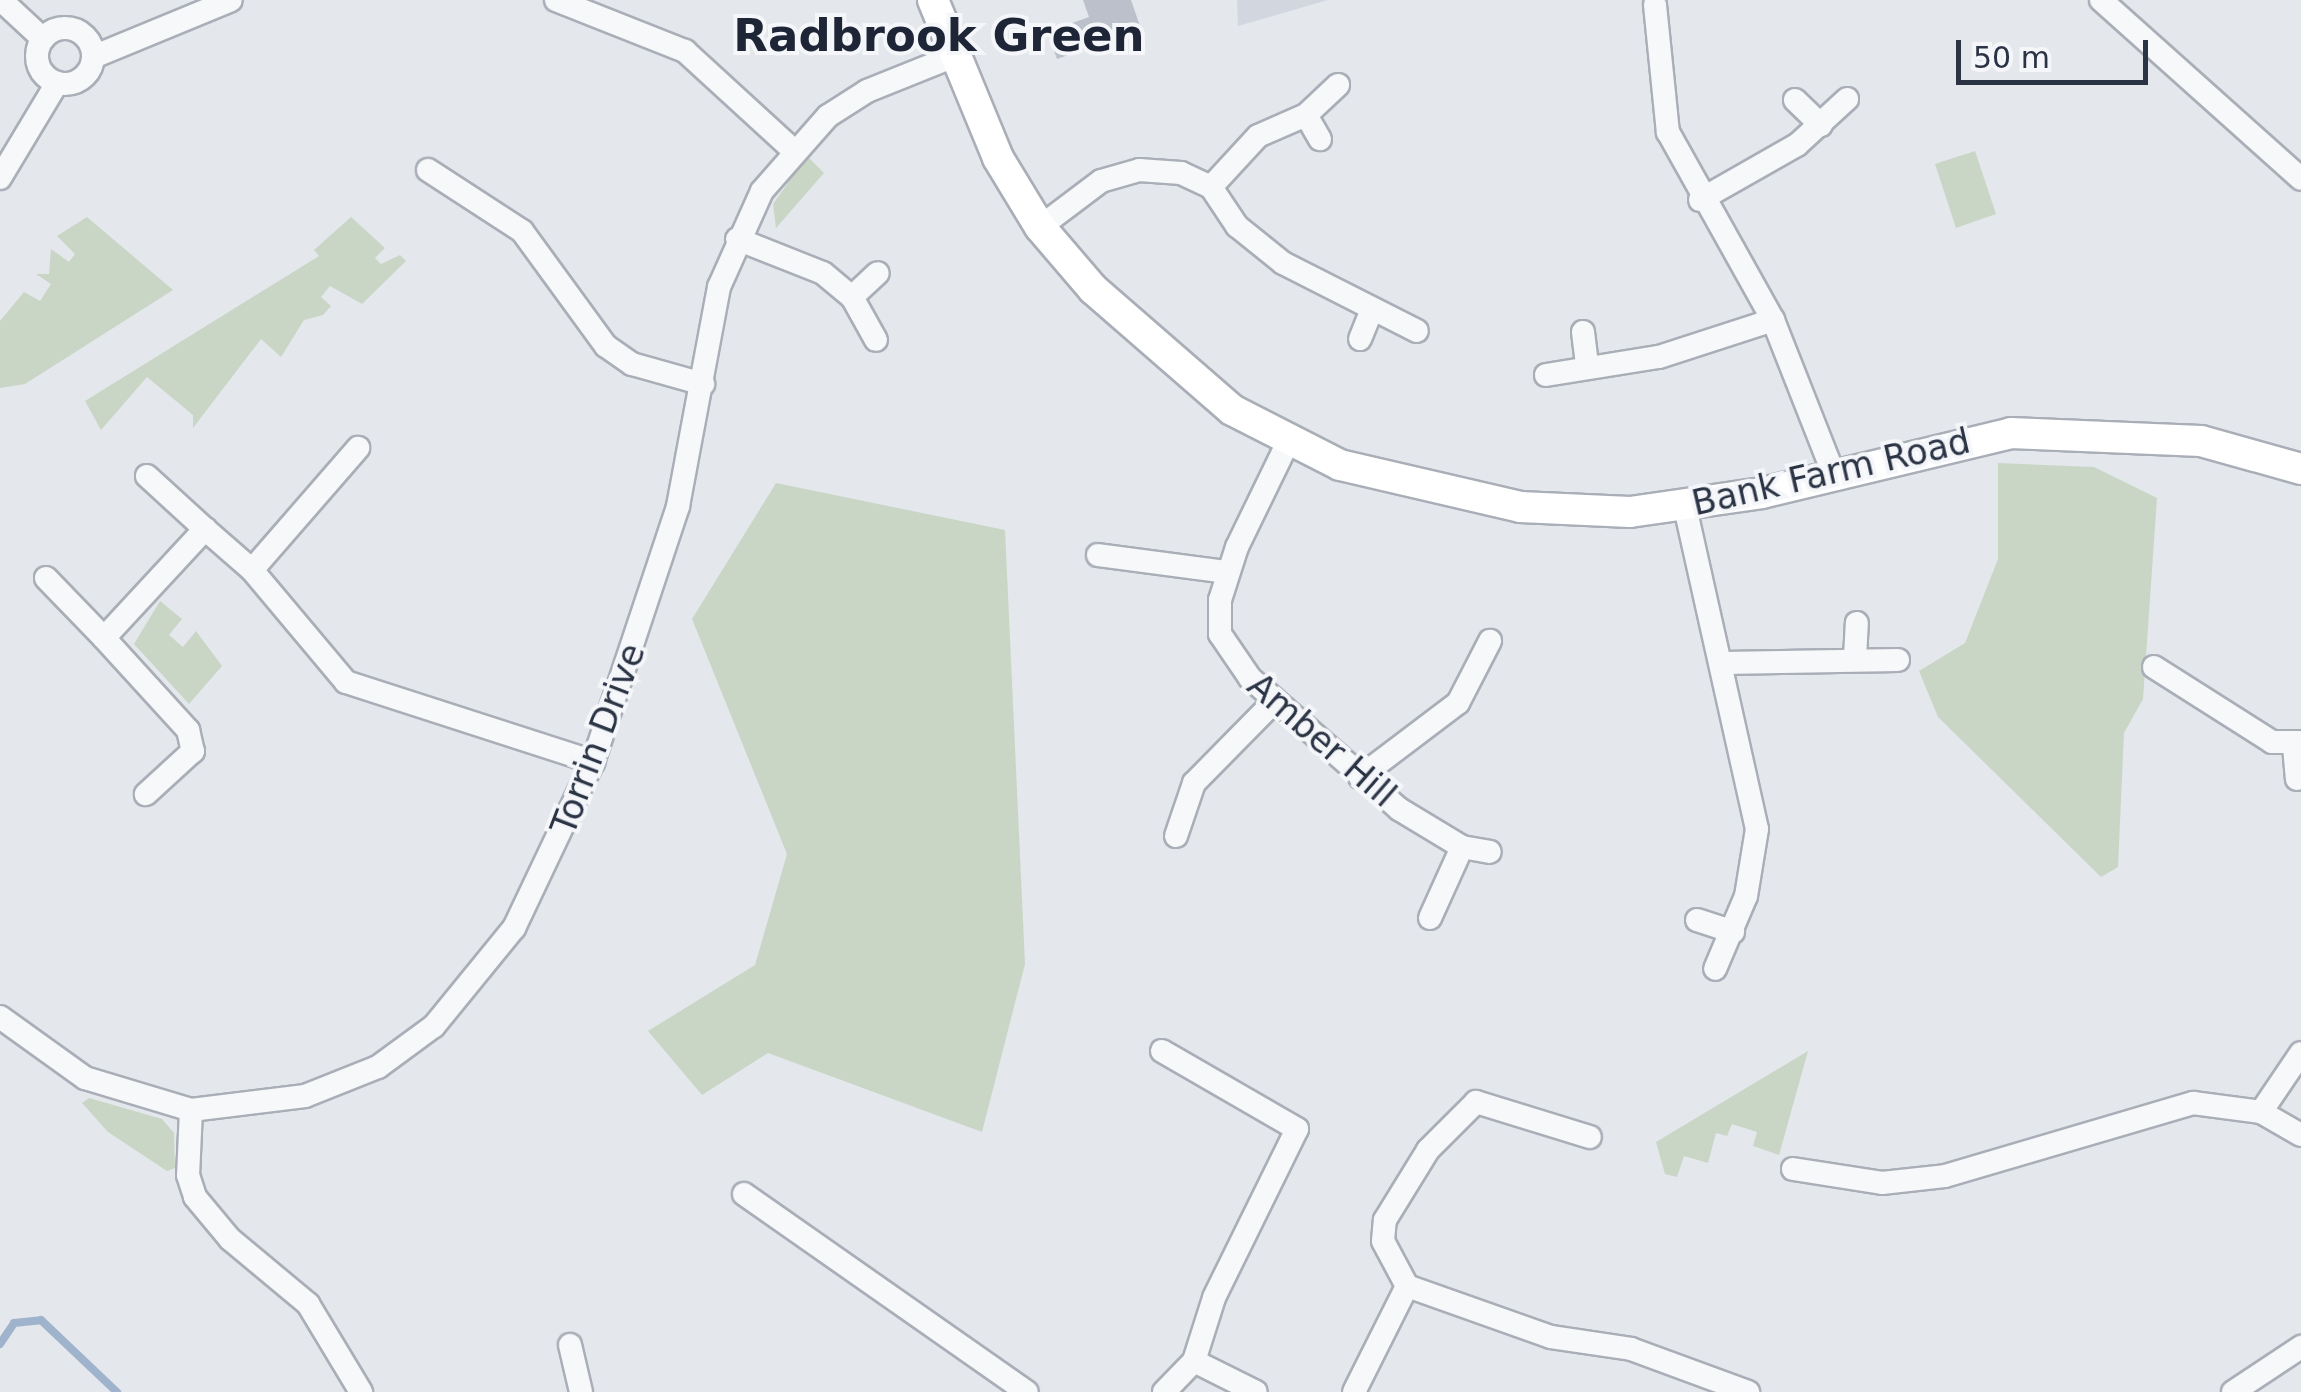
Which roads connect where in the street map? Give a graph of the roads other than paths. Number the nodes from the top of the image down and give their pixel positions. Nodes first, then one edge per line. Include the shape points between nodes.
1 (1, 0) edge
2 (231, 0) edge
3 (933, 0) edge
4 (559, 1) edge
5 (2115, 4) edge
6 (1655, 6) dead end
7 (44, 39) junction
8 (952, 57) junction
9 (93, 58) junction
10 (57, 83) junction
11 (1338, 85) dead end
12 (1847, 99) dead end
13 (1795, 100) dead end
14 (1306, 115) junction
15 (1821, 125) junction
16 (1320, 139) dead end
17 (792, 149) junction
18 (428, 170) dead end
19 (0, 178) edge
20 (2301, 179) edge
21 (1211, 187) junction
22 (1700, 200) junction
23 (1040, 227) junction
24 (736, 238) junction
25 (878, 274) dead end
26 (852, 297) junction
27 (1372, 310) junction
28 (1773, 320) junction
29 (1417, 331) dead end
30 (1583, 332) dead end
31 (1360, 339) dead end
32 (876, 340) dead end
33 (1587, 363) junction
34 (1546, 375) dead end
35 (703, 384) junction
36 (1288, 442) junction
37 (358, 448) dead end
38 (2301, 469) edge
39 (1833, 472) junction
40 (147, 476) dead end
41 (1685, 507) junction
42 (205, 530) junction
43 (1098, 556) dead end
44 (252, 570) junction
45 (1228, 572) junction
46 (46, 578) dead end
47 (1857, 623) dead end
48 (104, 638) junction
49 (1490, 641) dead end
50 (1855, 658) junction
51 (1898, 660) dead end
52 (1723, 663) junction
53 (2154, 667) dead end
54 (1274, 702) junction
55 (2297, 744) edge
56 (593, 762) junction
57 (1360, 777) junction
58 (2297, 779) dead end
59 (146, 794) dead end
60 (1176, 836) dead end
61 (1462, 847) junction
62 (1490, 852) dead end
63 (1430, 918) dead end
64 (1696, 920) dead end
65 (1733, 932) junction
66 (1715, 969) dead end
67 (0, 1016) edge
68 (1162, 1051) dead end
69 (2301, 1052) edge
70 (192, 1110) junction
71 (2261, 1112) junction
72 (2301, 1135) edge
73 (1590, 1137) dead end
74 (1793, 1169) dead end
75 (744, 1194) dead end
76 (1407, 1286) junction
77 (570, 1345) dead end
78 (2301, 1347) edge
79 (1194, 1361) junction
80 (590, 1379) edge
81 (360, 1392) edge
82 (1027, 1392) edge
83 (1164, 1392) edge
84 (1256, 1392) edge
85 (1354, 1392) edge
86 (1748, 1392) edge
87 (2233, 1392) edge

1 - 7 street
2 - 9 street
3 - 8 street, Bank Farm Road
4 - 17 street via 685,51
5 - 20 street
6 - 22 street via 1668,132
7 - 9 street via 75,30
7 - 10 street via 39,65
8 - 17 street, Torrin Drive via 867,91
8 - 23 street, Bank Farm Road
9 - 10 street via 82,79
10 - 19 street
11 - 14 street
12 - 15 street
13 - 15 street
14 - 16 street
14 - 21 street via 1258,136
15 - 22 street
17 - 24 street, Torrin Drive
18 - 35 street via 522,231 606,346 632,364
21 - 23 street via 1181,173 1139,170 1101,181
21 - 27 street via 1258,245
22 - 28 street
23 - 36 street, Bank Farm Road via 1181,371
24 - 26 street via 823,273
24 - 35 street, Torrin Drive
25 - 26 street
26 - 32 street
27 - 29 street
27 - 31 street
28 - 33 street via 1659,357
28 - 39 street
30 - 33 street
33 - 34 street
35 - 56 street, Torrin Drive via 678,506
36 - 41 street, Bank Farm Road via 1340,466 1520,507
36 - 45 street, Amber Hill
37 - 44 street
38 - 39 street, Bank Farm Road via 2200,441 2058,432 1965,439
39 - 41 street, Bank Farm Road
40 - 42 street
41 - 52 street
42 - 44 street
42 - 48 street
43 - 45 street
44 - 56 street via 346,682
45 - 54 street, Amber Hill via 1220,634
46 - 48 street
47 - 50 street
48 - 59 street via 188,730 193,751
49 - 57 street via 1458,703
50 - 51 street
50 - 52 street
52 - 65 street via 1757,829
53 - 55 street via 2172,691
54 - 57 street, Amber Hill
54 - 60 street via 1194,782
55 - 58 street
56 - 70 street, Torrin Drive via 514,928 434,1026 378,1067 306,1096
57 - 61 street, Amber Hill
61 - 62 street, Amber Hill
61 - 63 street
64 - 65 street
65 - 66 street
67 - 70 street, Torrin Drive via 84,1078
68 - 79 street via 1297,1129 1214,1298
69 - 71 street
70 - 81 street via 196,1197 230,1240 308,1304
71 - 72 street
71 - 74 street via 2192,1103 2040,1152 1882,1183
73 - 76 street via 1476,1102 1428,1150 1385,1220 1383,1241
75 - 82 street
76 - 85 street
76 - 86 street via 1551,1337 1631,1349
77 - 80 street
78 - 87 street
79 - 83 street
79 - 84 street

